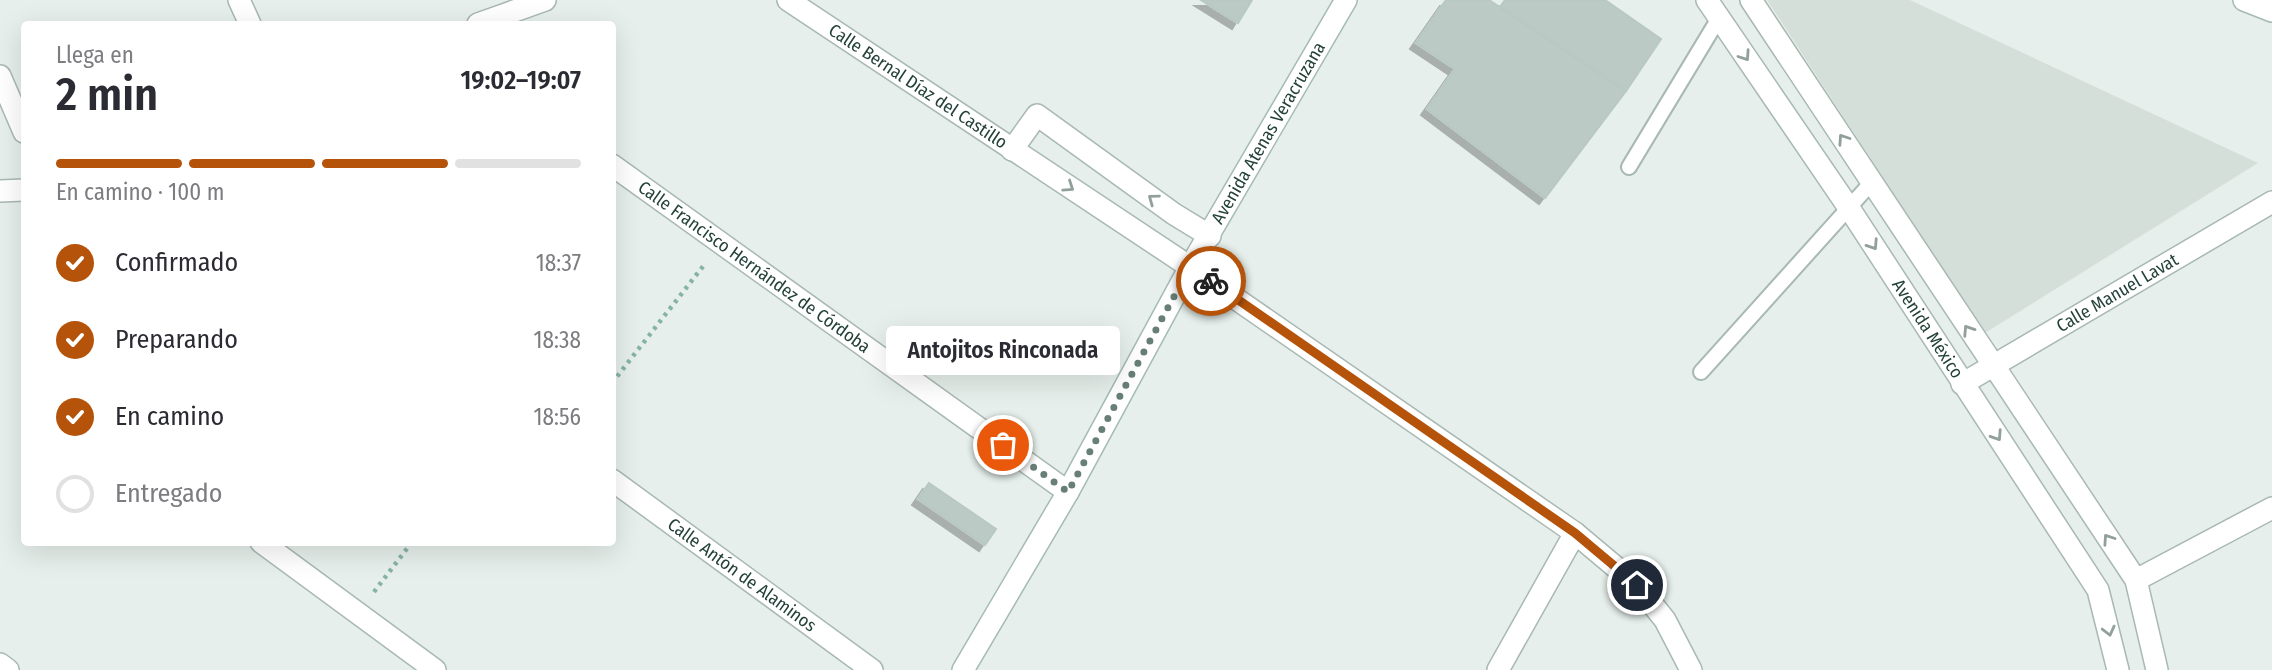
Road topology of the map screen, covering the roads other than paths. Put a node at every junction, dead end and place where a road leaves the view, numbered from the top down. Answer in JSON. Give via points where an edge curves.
{"nodes":[{"id":1,"x":239,"y":0,"type":"edge"},
{"id":2,"x":545,"y":0,"type":"edge"},
{"id":3,"x":788,"y":0,"type":"edge"},
{"id":4,"x":1346,"y":0,"type":"edge"},
{"id":5,"x":1707,"y":0,"type":"edge"},
{"id":6,"x":1751,"y":0,"type":"edge"},
{"id":7,"x":2244,"y":0,"type":"edge"},
{"id":8,"x":523,"y":11,"type":"edge"},
{"id":9,"x":2272,"y":11,"type":"edge"},
{"id":10,"x":1719,"y":18,"type":"junction"},
{"id":11,"x":249,"y":21,"type":"edge"},
{"id":12,"x":488,"y":21,"type":"edge"},
{"id":13,"x":0,"y":76,"type":"edge"},
{"id":14,"x":21,"y":125,"type":"edge"},
{"id":15,"x":1013,"y":150,"type":"junction"},
{"id":16,"x":1629,"y":167,"type":"dead end"},
{"id":17,"x":616,"y":168,"type":"edge"},
{"id":18,"x":1872,"y":182,"type":"junction"},
{"id":19,"x":21,"y":190,"type":"edge"},
{"id":20,"x":0,"y":191,"type":"edge"},
{"id":21,"x":2272,"y":202,"type":"edge"},
{"id":22,"x":1849,"y":208,"type":"junction"},
{"id":23,"x":1210,"y":236,"type":"junction"},
{"id":24,"x":1190,"y":267,"type":"junction"},
{"id":25,"x":1992,"y":365,"type":"junction"},
{"id":26,"x":1700,"y":372,"type":"dead end"},
{"id":27,"x":1962,"y":384,"type":"junction"},
{"id":28,"x":616,"y":483,"type":"edge"},
{"id":29,"x":1068,"y":492,"type":"junction"},
{"id":30,"x":2272,"y":508,"type":"edge"},
{"id":31,"x":1575,"y":533,"type":"junction"},
{"id":32,"x":266,"y":546,"type":"edge"},
{"id":33,"x":2136,"y":580,"type":"junction"},
{"id":34,"x":0,"y":664,"type":"edge"},
{"id":35,"x":8,"y":670,"type":"edge"},
{"id":36,"x":435,"y":670,"type":"edge"},
{"id":37,"x":872,"y":670,"type":"edge"},
{"id":38,"x":963,"y":670,"type":"edge"},
{"id":39,"x":1498,"y":670,"type":"edge"},
{"id":40,"x":1691,"y":670,"type":"edge"},
{"id":41,"x":2118,"y":670,"type":"edge"},
{"id":42,"x":2157,"y":670,"type":"edge"}],
"edges":[{"from":1,"to":11,"type":"street"},
{"from":2,"to":8,"type":"street"},
{"from":3,"to":15,"type":"street","name":"Calle Bernal Díaz del Castillo"},
{"from":4,"to":23,"type":"street","name":"Avenida Atenas Veracruzana"},
{"from":5,"to":10,"type":"street","name":"Avenida México"},
{"from":18,"to":6,"type":"street","name":"Avenida México","one_way":true},
{"from":7,"to":9,"type":"street"},
{"from":8,"to":12,"type":"street"},
{"from":10,"to":16,"type":"lane"},
{"from":10,"to":22,"type":"street","name":"Avenida México","one_way":true},
{"from":13,"to":14,"type":"street"},
{"from":23,"to":15,"type":"street","name":"Calle Bernal Díaz del Castillo","one_way":true,"via":[[1037,115]]},
{"from":15,"to":24,"type":"street","name":"Calle Bernal Díaz del Castillo","one_way":true},
{"from":17,"to":29,"type":"street","name":"Calle Francisco Hernández de Córdoba"},
{"from":18,"to":22,"type":"lane"},
{"from":25,"to":18,"type":"street","name":"Avenida México","one_way":true},
{"from":19,"to":20,"type":"street"},
{"from":21,"to":25,"type":"street","name":"Calle Manuel Lavat"},
{"from":22,"to":26,"type":"lane"},
{"from":22,"to":27,"type":"street","name":"Avenida México","one_way":true},
{"from":23,"to":24,"type":"street","name":"Avenida Atenas Veracruzana"},
{"from":24,"to":29,"type":"street","name":"Avenida Atenas Veracruzana"},
{"from":24,"to":31,"type":"street","name":"Calle Bernal Díaz del Castillo"},
{"from":25,"to":27,"type":"street","name":"Calle Manuel Lavat"},
{"from":33,"to":25,"type":"street","name":"Avenida México","one_way":true},
{"from":27,"to":41,"type":"street","name":"Avenida México","one_way":true,"via":[[2098,590]]},
{"from":28,"to":37,"type":"street","name":"Calle Antón de Alaminos"},
{"from":29,"to":38,"type":"street","name":"Avenida Atenas Veracruzana"},
{"from":30,"to":33,"type":"street"},
{"from":31,"to":39,"type":"street"},
{"from":31,"to":40,"type":"street","name":"Calle Bernal Díaz del Castillo","via":[[1637,585],[1665,620]]},
{"from":32,"to":36,"type":"street"},
{"from":33,"to":42,"type":"street","name":"Avenida México"},
{"from":34,"to":35,"type":"street"}]}
